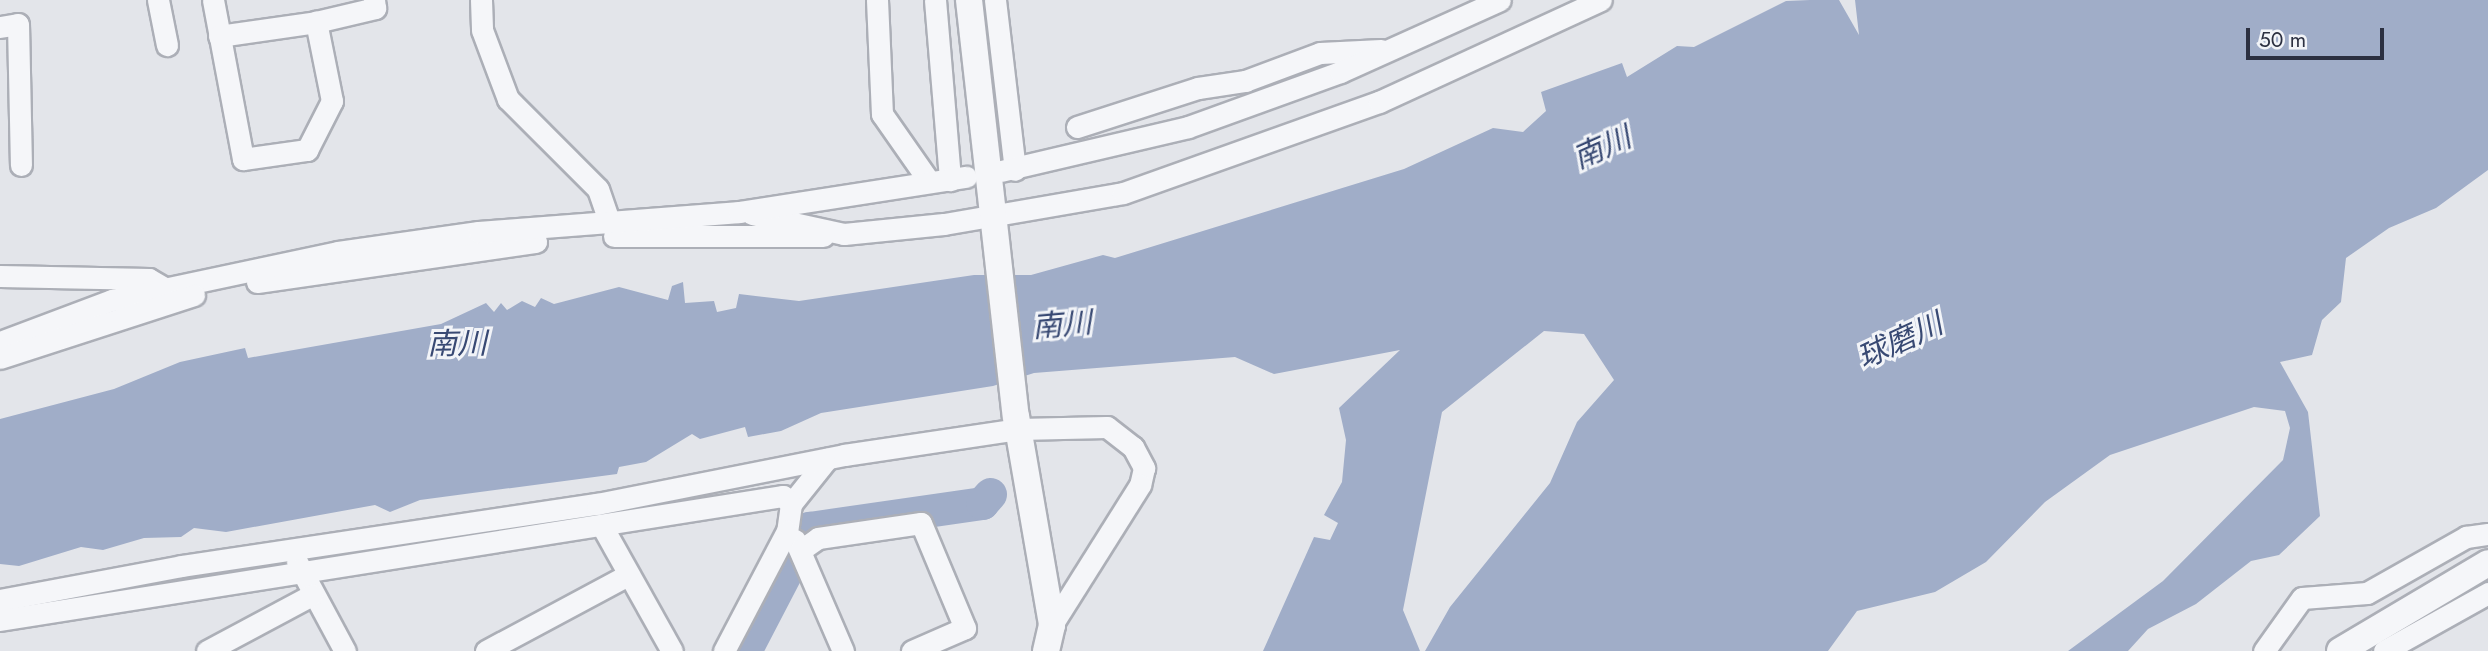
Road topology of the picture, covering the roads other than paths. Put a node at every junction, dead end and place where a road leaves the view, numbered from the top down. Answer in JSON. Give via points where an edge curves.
{"nodes":[{"id":1,"x":158,"y":0,"type":"edge"},
{"id":2,"x":213,"y":0,"type":"edge"},
{"id":3,"x":374,"y":0,"type":"edge"},
{"id":4,"x":481,"y":0,"type":"edge"},
{"id":5,"x":877,"y":0,"type":"edge"},
{"id":6,"x":935,"y":0,"type":"edge"},
{"id":7,"x":969,"y":0,"type":"edge"},
{"id":8,"x":995,"y":0,"type":"edge"},
{"id":9,"x":1465,"y":0,"type":"edge"},
{"id":10,"x":1500,"y":0,"type":"edge"},
{"id":11,"x":1601,"y":0,"type":"edge"},
{"id":12,"x":1459,"y":21,"type":"junction"},
{"id":13,"x":316,"y":22,"type":"junction"},
{"id":14,"x":0,"y":27,"type":"edge"},
{"id":15,"x":219,"y":36,"type":"junction"},
{"id":16,"x":167,"y":45,"type":"dead end"},
{"id":17,"x":1393,"y":49,"type":"junction"},
{"id":18,"x":1077,"y":127,"type":"dead end"},
{"id":19,"x":21,"y":165,"type":"dead end"},
{"id":20,"x":928,"y":180,"type":"junction"},
{"id":21,"x":739,"y":212,"type":"junction"},
{"id":22,"x":992,"y":221,"type":"junction"},
{"id":23,"x":610,"y":224,"type":"junction"},
{"id":24,"x":844,"y":233,"type":"junction"},
{"id":25,"x":0,"y":276,"type":"edge"},
{"id":26,"x":163,"y":287,"type":"junction"},
{"id":27,"x":0,"y":342,"type":"edge"},
{"id":28,"x":0,"y":358,"type":"edge"},
{"id":29,"x":1018,"y":422,"type":"junction"},
{"id":30,"x":827,"y":459,"type":"junction"},
{"id":31,"x":792,"y":504,"type":"junction"},
{"id":32,"x":602,"y":526,"type":"junction"},
{"id":33,"x":2488,"y":534,"type":"edge"},
{"id":34,"x":339,"y":542,"type":"junction"},
{"id":35,"x":796,"y":544,"type":"junction"},
{"id":36,"x":2488,"y":563,"type":"edge"},
{"id":37,"x":298,"y":571,"type":"junction"},
{"id":38,"x":628,"y":575,"type":"junction"},
{"id":39,"x":2488,"y":593,"type":"edge"},
{"id":40,"x":312,"y":595,"type":"junction"},
{"id":41,"x":0,"y":600,"type":"edge"},
{"id":42,"x":0,"y":620,"type":"edge"},
{"id":43,"x":1052,"y":625,"type":"junction"},
{"id":44,"x":207,"y":651,"type":"edge"},
{"id":45,"x":345,"y":651,"type":"edge"},
{"id":46,"x":486,"y":651,"type":"edge"},
{"id":47,"x":672,"y":651,"type":"edge"},
{"id":48,"x":724,"y":651,"type":"edge"},
{"id":49,"x":843,"y":651,"type":"edge"},
{"id":50,"x":912,"y":651,"type":"edge"},
{"id":51,"x":1046,"y":651,"type":"edge"},
{"id":52,"x":2264,"y":651,"type":"edge"},
{"id":53,"x":2340,"y":651,"type":"edge"},
{"id":54,"x":2384,"y":651,"type":"edge"}],
"edges":[{"from":1,"to":16,"type":"street"},
{"from":2,"to":15,"type":"street"},
{"from":3,"to":13,"type":"street","via":[[375,8]]},
{"from":4,"to":23,"type":"street","via":[[482,30],[508,99],[598,189]]},
{"from":5,"to":20,"type":"street","via":[[882,114]]},
{"from":6,"to":20,"type":"street","via":[[958,178]]},
{"from":7,"to":22,"type":"street"},
{"from":8,"to":17,"type":"street","via":[[1008,171],[1188,127]]},
{"from":9,"to":12,"type":"street"},
{"from":10,"to":12,"type":"street"},
{"from":11,"to":22,"type":"street","via":[[1379,102],[1283,137],[1123,193]]},
{"from":12,"to":17,"type":"street"},
{"from":13,"to":15,"type":"street"},
{"from":13,"to":15,"type":"street","via":[[332,101],[307,150],[243,159]]},
{"from":14,"to":19,"type":"street","via":[[18,24]]},
{"from":17,"to":18,"type":"street","via":[[1320,53],[1245,81],[1198,88]]},
{"from":20,"to":21,"type":"street"},
{"from":21,"to":23,"type":"street"},
{"from":21,"to":24,"type":"street"},
{"from":22,"to":24,"type":"street"},
{"from":22,"to":29,"type":"street"},
{"from":23,"to":26,"type":"street","via":[[351,250]]},
{"from":24,"to":28,"type":"street","via":[[790,239],[623,236],[423,254],[172,300]]},
{"from":25,"to":26,"type":"street","via":[[149,279]]},
{"from":26,"to":27,"type":"street"},
{"from":29,"to":30,"type":"street"},
{"from":29,"to":43,"type":"street"},
{"from":29,"to":43,"type":"street","via":[[1107,427],[1133,447],[1144,468],[1140,485]]},
{"from":30,"to":31,"type":"street"},
{"from":30,"to":34,"type":"street","via":[[597,504]]},
{"from":31,"to":32,"type":"street","via":[[783,496]]},
{"from":31,"to":35,"type":"street"},
{"from":32,"to":37,"type":"street"},
{"from":32,"to":38,"type":"street"},
{"from":33,"to":52,"type":"street","via":[[2466,537],[2367,593],[2302,598]]},
{"from":34,"to":37,"type":"street","via":[[335,554],[293,562]]},
{"from":34,"to":41,"type":"street"},
{"from":35,"to":48,"type":"street"},
{"from":35,"to":49,"type":"street"},
{"from":35,"to":50,"type":"street","via":[[921,523],[965,628]]},
{"from":36,"to":53,"type":"street"},
{"from":37,"to":40,"type":"street"},
{"from":37,"to":42,"type":"street"},
{"from":38,"to":46,"type":"street"},
{"from":38,"to":47,"type":"street"},
{"from":39,"to":54,"type":"street"},
{"from":40,"to":44,"type":"street"},
{"from":40,"to":45,"type":"street"},
{"from":43,"to":51,"type":"street"}]}
